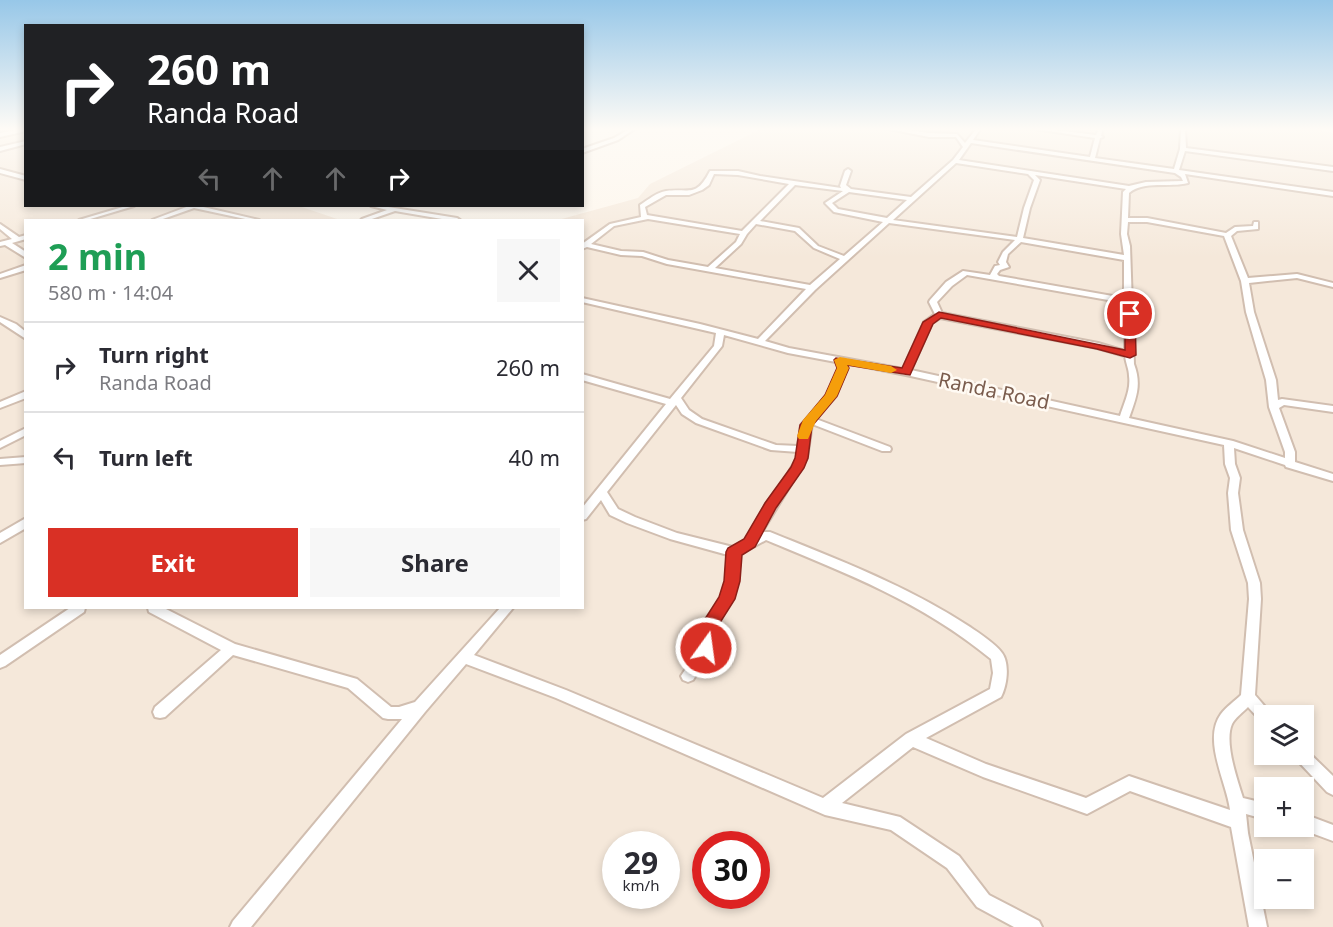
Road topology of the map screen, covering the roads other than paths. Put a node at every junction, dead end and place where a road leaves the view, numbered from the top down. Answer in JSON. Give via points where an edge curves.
{"nodes":[{"id":1,"x":2,"y":171,"type":"edge"},
{"id":2,"x":848,"y":171,"type":"dead end"},
{"id":3,"x":943,"y":171,"type":"edge"},
{"id":4,"x":1015,"y":171,"type":"edge"},
{"id":5,"x":1176,"y":171,"type":"edge"},
{"id":6,"x":1178,"y":171,"type":"edge"},
{"id":7,"x":9,"y":172,"type":"joint"},
{"id":8,"x":1031,"y":174,"type":"junction"},
{"id":9,"x":16,"y":175,"type":"junction"},
{"id":10,"x":24,"y":177,"type":"edge"},
{"id":11,"x":0,"y":180,"type":"edge"},
{"id":12,"x":794,"y":183,"type":"junction"},
{"id":13,"x":1129,"y":188,"type":"junction"},
{"id":14,"x":849,"y":190,"type":"junction"},
{"id":15,"x":1333,"y":194,"type":"edge"},
{"id":16,"x":910,"y":199,"type":"junction"},
{"id":17,"x":128,"y":207,"type":"edge"},
{"id":18,"x":191,"y":207,"type":"edge"},
{"id":19,"x":198,"y":207,"type":"edge"},
{"id":20,"x":379,"y":207,"type":"edge"},
{"id":21,"x":404,"y":207,"type":"edge"},
{"id":22,"x":394,"y":210,"type":"junction"},
{"id":23,"x":646,"y":217,"type":"junction"},
{"id":24,"x":86,"y":219,"type":"edge"},
{"id":25,"x":158,"y":219,"type":"edge"},
{"id":26,"x":252,"y":219,"type":"edge"},
{"id":27,"x":367,"y":219,"type":"edge"},
{"id":28,"x":451,"y":219,"type":"edge"},
{"id":29,"x":886,"y":220,"type":"junction"},
{"id":30,"x":1125,"y":220,"type":"junction"},
{"id":31,"x":755,"y":222,"type":"junction"},
{"id":32,"x":1256,"y":224,"type":"dead end"},
{"id":33,"x":0,"y":226,"type":"edge"},
{"id":34,"x":744,"y":233,"type":"junction"},
{"id":35,"x":1227,"y":235,"type":"junction"},
{"id":36,"x":24,"y":237,"type":"edge"},
{"id":37,"x":17,"y":239,"type":"junction"},
{"id":38,"x":1017,"y":240,"type":"junction"},
{"id":39,"x":3,"y":243,"type":"edge"},
{"id":40,"x":585,"y":246,"type":"edge"},
{"id":41,"x":24,"y":255,"type":"edge"},
{"id":42,"x":844,"y":258,"type":"junction"},
{"id":43,"x":1127,"y":258,"type":"junction"},
{"id":44,"x":24,"y":268,"type":"edge"},
{"id":45,"x":709,"y":270,"type":"junction"},
{"id":46,"x":0,"y":276,"type":"edge"},
{"id":47,"x":997,"y":278,"type":"junction"},
{"id":48,"x":1245,"y":281,"type":"junction"},
{"id":49,"x":1333,"y":285,"type":"edge"},
{"id":50,"x":812,"y":288,"type":"junction"},
{"id":51,"x":584,"y":300,"type":"edge"},
{"id":52,"x":1129,"y":301,"type":"junction"},
{"id":53,"x":939,"y":315,"type":"junction"},
{"id":54,"x":0,"y":319,"type":"edge"},
{"id":55,"x":720,"y":331,"type":"junction"},
{"id":56,"x":24,"y":335,"type":"edge"},
{"id":57,"x":760,"y":342,"type":"junction"},
{"id":58,"x":1130,"y":355,"type":"junction"},
{"id":59,"x":840,"y":360,"type":"junction"},
{"id":60,"x":906,"y":372,"type":"junction"},
{"id":61,"x":584,"y":378,"type":"edge"},
{"id":62,"x":24,"y":395,"type":"edge"},
{"id":63,"x":674,"y":400,"type":"junction"},
{"id":64,"x":0,"y":405,"type":"edge"},
{"id":65,"x":1274,"y":406,"type":"junction"},
{"id":66,"x":1333,"y":409,"type":"edge"},
{"id":67,"x":1124,"y":419,"type":"junction"},
{"id":68,"x":810,"y":420,"type":"junction"},
{"id":69,"x":24,"y":432,"type":"edge"},
{"id":70,"x":1229,"y":443,"type":"junction"},
{"id":71,"x":0,"y":445,"type":"edge"},
{"id":72,"x":802,"y":449,"type":"junction"},
{"id":73,"x":885,"y":449,"type":"dead end"},
{"id":74,"x":24,"y":460,"type":"edge"},
{"id":75,"x":0,"y":462,"type":"edge"},
{"id":76,"x":1290,"y":465,"type":"junction"},
{"id":77,"x":1333,"y":478,"type":"edge"},
{"id":78,"x":601,"y":492,"type":"junction"},
{"id":79,"x":584,"y":513,"type":"edge"},
{"id":80,"x":24,"y":523,"type":"edge"},
{"id":81,"x":0,"y":539,"type":"edge"},
{"id":82,"x":750,"y":543,"type":"junction"},
{"id":83,"x":734,"y":552,"type":"junction"},
{"id":84,"x":77,"y":609,"type":"edge"},
{"id":85,"x":156,"y":609,"type":"edge"},
{"id":86,"x":506,"y":609,"type":"edge"},
{"id":87,"x":18,"y":648,"type":"junction"},
{"id":88,"x":231,"y":649,"type":"junction"},
{"id":89,"x":0,"y":651,"type":"edge"},
{"id":90,"x":463,"y":657,"type":"junction"},
{"id":91,"x":0,"y":662,"type":"edge"},
{"id":92,"x":688,"y":676,"type":"dead end"},
{"id":93,"x":1248,"y":697,"type":"junction"},
{"id":94,"x":1256,"y":705,"type":"edge"},
{"id":95,"x":421,"y":706,"type":"junction"},
{"id":96,"x":160,"y":712,"type":"dead end"},
{"id":97,"x":911,"y":739,"type":"junction"},
{"id":98,"x":1312,"y":765,"type":"edge"},
{"id":99,"x":1333,"y":787,"type":"edge"},
{"id":100,"x":1237,"y":804,"type":"junction"},
{"id":101,"x":825,"y":807,"type":"junction"},
{"id":102,"x":1254,"y":808,"type":"edge"},
{"id":103,"x":1240,"y":822,"type":"junction"},
{"id":104,"x":1314,"y":825,"type":"edge"},
{"id":105,"x":1333,"y":832,"type":"edge"},
{"id":106,"x":239,"y":927,"type":"edge"},
{"id":107,"x":1033,"y":927,"type":"edge"},
{"id":108,"x":1258,"y":927,"type":"edge"}],
"edges":[{"from":1,"to":7,"type":"street"},
{"from":2,"to":14,"type":"street","via":[[843,186]]},
{"from":3,"to":16,"type":"street"},
{"from":4,"to":8,"type":"street"},
{"from":5,"to":13,"type":"street","via":[[1186,182]]},
{"from":6,"to":15,"type":"street"},
{"from":7,"to":9,"type":"street"},
{"from":8,"to":13,"type":"street"},
{"from":8,"to":38,"type":"street","via":[[1037,180]]},
{"from":9,"to":10,"type":"street"},
{"from":9,"to":11,"type":"street"},
{"from":12,"to":14,"type":"street"},
{"from":12,"to":23,"type":"street","via":[[712,172],[700,189],[665,193],[644,204]]},
{"from":12,"to":31,"type":"street"},
{"from":13,"to":30,"type":"street"},
{"from":14,"to":16,"type":"street"},
{"from":14,"to":29,"type":"street","via":[[828,202],[836,211]]},
{"from":16,"to":29,"type":"street"},
{"from":17,"to":24,"type":"street"},
{"from":18,"to":25,"type":"street"},
{"from":19,"to":26,"type":"street"},
{"from":20,"to":22,"type":"street"},
{"from":21,"to":22,"type":"street"},
{"from":22,"to":27,"type":"street"},
{"from":22,"to":28,"type":"street"},
{"from":23,"to":34,"type":"street"},
{"from":23,"to":40,"type":"street","via":[[622,219]]},
{"from":29,"to":38,"type":"street"},
{"from":29,"to":42,"type":"street"},
{"from":30,"to":35,"type":"street","via":[[1147,220]]},
{"from":30,"to":43,"type":"street"},
{"from":31,"to":34,"type":"street"},
{"from":31,"to":42,"type":"street","via":[[796,229],[816,248]]},
{"from":32,"to":35,"type":"street","via":[[1257,228],[1235,229]]},
{"from":33,"to":37,"type":"street"},
{"from":34,"to":45,"type":"street","via":[[739,243]]},
{"from":35,"to":48,"type":"street"},
{"from":36,"to":37,"type":"street"},
{"from":37,"to":39,"type":"street"},
{"from":38,"to":43,"type":"street"},
{"from":38,"to":47,"type":"street","via":[[1005,253],[1005,267],[993,273]]},
{"from":39,"to":41,"type":"street"},
{"from":40,"to":45,"type":"street"},
{"from":42,"to":50,"type":"street"},
{"from":43,"to":52,"type":"street"},
{"from":44,"to":46,"type":"street"},
{"from":45,"to":50,"type":"street"},
{"from":47,"to":52,"type":"street"},
{"from":47,"to":53,"type":"street","via":[[966,273],[933,302]]},
{"from":48,"to":49,"type":"street","via":[[1297,276]]},
{"from":48,"to":65,"type":"street","via":[[1250,312],[1270,374]]},
{"from":50,"to":57,"type":"street"},
{"from":51,"to":55,"type":"street","name":"Randa Road"},
{"from":52,"to":58,"type":"street"},
{"from":53,"to":58,"type":"street"},
{"from":53,"to":60,"type":"street","via":[[928,322]]},
{"from":54,"to":56,"type":"street"},
{"from":55,"to":57,"type":"street","name":"Randa Road"},
{"from":55,"to":63,"type":"street","via":[[718,346]]},
{"from":57,"to":59,"type":"street","name":"Randa Road"},
{"from":58,"to":67,"type":"street","via":[[1134,389]]},
{"from":59,"to":60,"type":"street","name":"Randa Road"},
{"from":59,"to":68,"type":"street","via":[[843,368],[831,396]]},
{"from":60,"to":67,"type":"street","name":"Randa Road"},
{"from":61,"to":63,"type":"street"},
{"from":62,"to":64,"type":"street"},
{"from":63,"to":72,"type":"street","via":[[699,421],[775,448]]},
{"from":63,"to":78,"type":"street"},
{"from":65,"to":66,"type":"street","via":[[1282,402]]},
{"from":65,"to":76,"type":"street","via":[[1290,452]]},
{"from":67,"to":70,"type":"street","name":"Randa Road"},
{"from":68,"to":72,"type":"street"},
{"from":68,"to":73,"type":"street"},
{"from":69,"to":71,"type":"street"},
{"from":70,"to":76,"type":"street","name":"Randa Road"},
{"from":70,"to":93,"type":"street","via":[[1237,530],[1254,583]]},
{"from":72,"to":82,"type":"street","via":[[797,468]]},
{"from":74,"to":75,"type":"street"},
{"from":76,"to":77,"type":"street","name":"Randa Road"},
{"from":78,"to":79,"type":"street"},
{"from":78,"to":83,"type":"street","via":[[614,512],[631,520]]},
{"from":80,"to":81,"type":"street"},
{"from":82,"to":83,"type":"street"},
{"from":82,"to":97,"type":"street","via":[[766,535],[909,595],[973,634],[997,656],[996,693]]},
{"from":83,"to":92,"type":"street","via":[[727,599],[713,619],[706,648]]},
{"from":84,"to":87,"type":"street"},
{"from":85,"to":88,"type":"street"},
{"from":86,"to":90,"type":"street"},
{"from":87,"to":89,"type":"street"},
{"from":87,"to":91,"type":"street"},
{"from":88,"to":95,"type":"street","via":[[352,683],[388,713]]},
{"from":88,"to":96,"type":"street"},
{"from":90,"to":95,"type":"street"},
{"from":90,"to":101,"type":"street"},
{"from":93,"to":94,"type":"street"},
{"from":93,"to":100,"type":"street","via":[[1226,718],[1221,736]]},
{"from":95,"to":106,"type":"street"},
{"from":97,"to":101,"type":"street"},
{"from":97,"to":103,"type":"street","via":[[983,770],[1088,806],[1129,783]]},
{"from":98,"to":99,"type":"street"},
{"from":100,"to":102,"type":"street"},
{"from":100,"to":103,"type":"street"},
{"from":101,"to":107,"type":"street","via":[[894,823],[953,862],[983,901]]},
{"from":103,"to":108,"type":"street"},
{"from":104,"to":105,"type":"street"}]}
